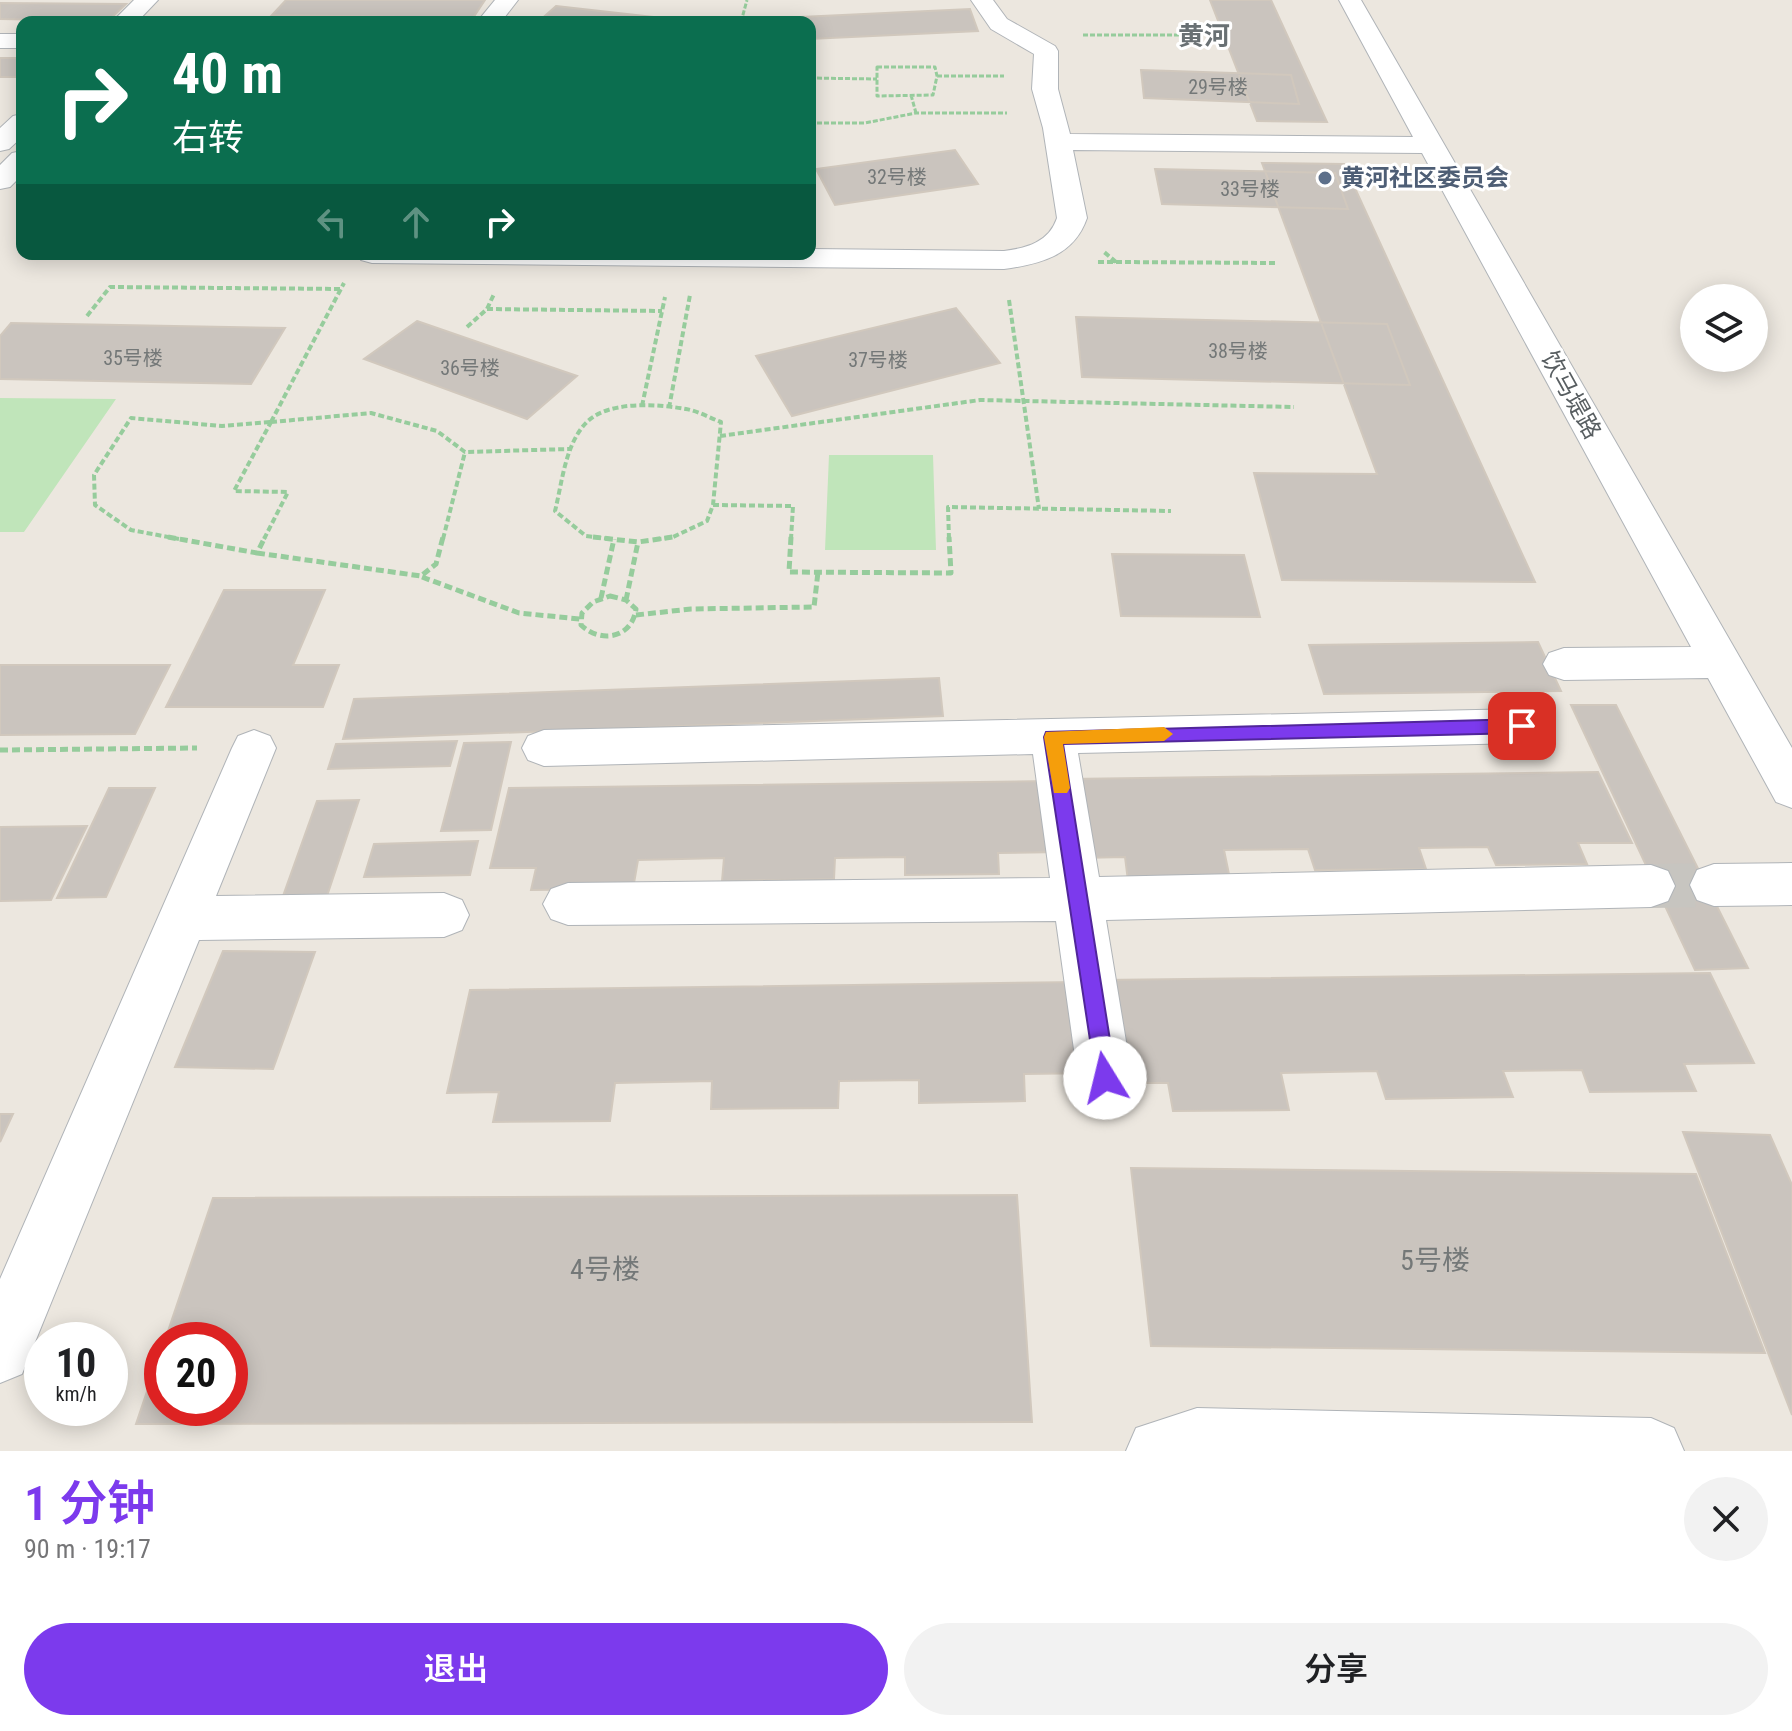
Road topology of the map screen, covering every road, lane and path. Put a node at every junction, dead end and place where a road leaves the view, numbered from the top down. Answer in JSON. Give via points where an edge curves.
{"nodes":[{"id":1,"x":507,"y":0,"type":"edge"},
{"id":2,"x":982,"y":0,"type":"edge"},
{"id":3,"x":1350,"y":0,"type":"edge"},
{"id":4,"x":494,"y":16,"type":"edge"},
{"id":5,"x":1189,"y":35,"type":"dead end"},
{"id":6,"x":1046,"y":51,"type":"junction"},
{"id":7,"x":937,"y":76,"type":"junction"},
{"id":8,"x":1005,"y":76,"type":"dead end"},
{"id":9,"x":816,"y":78,"type":"edge"},
{"id":10,"x":877,"y":79,"type":"junction"},
{"id":11,"x":911,"y":95,"type":"junction"},
{"id":12,"x":916,"y":113,"type":"junction"},
{"id":13,"x":816,"y":123,"type":"edge"},
{"id":14,"x":16,"y":128,"type":"edge"},
{"id":15,"x":1055,"y":128,"type":"junction"},
{"id":16,"x":0,"y":143,"type":"edge"},
{"id":17,"x":1431,"y":145,"type":"junction"},
{"id":18,"x":16,"y":165,"type":"edge"},
{"id":19,"x":0,"y":181,"type":"edge"},
{"id":20,"x":816,"y":259,"type":"edge"},
{"id":21,"x":684,"y":260,"type":"edge"},
{"id":22,"x":685,"y":260,"type":"edge"},
{"id":23,"x":1004,"y":260,"type":"junction"},
{"id":24,"x":1116,"y":262,"type":"dead end"},
{"id":25,"x":1277,"y":263,"type":"dead end"},
{"id":26,"x":347,"y":277,"type":"dead end"},
{"id":27,"x":341,"y":289,"type":"junction"},
{"id":28,"x":356,"y":289,"type":"dead end"},
{"id":29,"x":481,"y":289,"type":"dead end"},
{"id":30,"x":487,"y":309,"type":"junction"},
{"id":31,"x":662,"y":311,"type":"junction"},
{"id":32,"x":87,"y":316,"type":"dead end"},
{"id":33,"x":467,"y":327,"type":"dead end"},
{"id":34,"x":1022,"y":400,"type":"junction"},
{"id":35,"x":642,"y":406,"type":"junction"},
{"id":36,"x":1294,"y":407,"type":"dead end"},
{"id":37,"x":669,"y":408,"type":"junction"},
{"id":38,"x":272,"y":420,"type":"junction"},
{"id":39,"x":720,"y":436,"type":"junction"},
{"id":40,"x":570,"y":449,"type":"junction"},
{"id":41,"x":465,"y":452,"type":"junction"},
{"id":42,"x":713,"y":505,"type":"junction"},
{"id":43,"x":1039,"y":509,"type":"junction"},
{"id":44,"x":1171,"y":511,"type":"dead end"},
{"id":45,"x":614,"y":539,"type":"junction"},
{"id":46,"x":638,"y":542,"type":"junction"},
{"id":47,"x":257,"y":553,"type":"junction"},
{"id":48,"x":818,"y":572,"type":"junction"},
{"id":49,"x":421,"y":576,"type":"junction"},
{"id":50,"x":601,"y":598,"type":"junction"},
{"id":51,"x":626,"y":600,"type":"junction"},
{"id":52,"x":636,"y":615,"type":"junction"},
{"id":53,"x":580,"y":619,"type":"junction"},
{"id":54,"x":1721,"y":662,"type":"junction"},
{"id":55,"x":1564,"y":664,"type":"dead end"},
{"id":56,"x":1522,"y":726,"type":"dead end"},
{"id":57,"x":1053,"y":737,"type":"junction"},
{"id":58,"x":254,"y":748,"type":"joint"},
{"id":59,"x":544,"y":748,"type":"dead end"},
{"id":60,"x":0,"y":750,"type":"edge"},
{"id":61,"x":1792,"y":789,"type":"edge"},
{"id":62,"x":1792,"y":884,"type":"edge"},
{"id":63,"x":1714,"y":885,"type":"tunnel mouth"},
{"id":64,"x":1651,"y":886,"type":"tunnel mouth"},
{"id":65,"x":1078,"y":899,"type":"junction"},
{"id":66,"x":568,"y":904,"type":"dead end"},
{"id":67,"x":444,"y":915,"type":"dead end"},
{"id":68,"x":183,"y":918,"type":"junction"},
{"id":69,"x":1105,"y":1078,"type":"dead end"},
{"id":70,"x":12,"y":1298,"type":"edge"},
{"id":71,"x":0,"y":1352,"type":"edge"},
{"id":72,"x":1166,"y":1450,"type":"edge"},
{"id":73,"x":1651,"y":1451,"type":"edge"}],
"edges":[{"from":1,"to":4,"type":"street"},
{"from":2,"to":6,"type":"street","via":[[1003,26]]},
{"from":3,"to":17,"type":"street","name":"饮马堤路"},
{"from":5,"to":6,"type":"path","via":[[1065,35],[1054,38]]},
{"from":6,"to":15,"type":"street","via":[[1045,89]]},
{"from":7,"to":8,"type":"path"},
{"from":7,"to":10,"type":"path","via":[[935,67],[877,67]]},
{"from":7,"to":11,"type":"path","via":[[933,95]]},
{"from":9,"to":10,"type":"path"},
{"from":10,"to":11,"type":"path","via":[[877,96]]},
{"from":11,"to":12,"type":"path"},
{"from":12,"to":13,"type":"path","via":[[865,123]]},
{"from":12,"to":15,"type":"path"},
{"from":14,"to":16,"type":"street"},
{"from":15,"to":17,"type":"street"},
{"from":15,"to":23,"type":"street","via":[[1072,218],[1069,230],[1060,241],[1027,258]]},
{"from":17,"to":54,"type":"street","name":"饮马堤路"},
{"from":18,"to":19,"type":"street"},
{"from":20,"to":23,"type":"street"},
{"from":21,"to":31,"type":"path"},
{"from":22,"to":37,"type":"path"},
{"from":23,"to":34,"type":"path"},
{"from":24,"to":25,"type":"path"},
{"from":26,"to":27,"type":"path"},
{"from":27,"to":28,"type":"path"},
{"from":27,"to":32,"type":"path","via":[[110,287]]},
{"from":27,"to":38,"type":"path"},
{"from":29,"to":30,"type":"path","via":[[497,289]]},
{"from":30,"to":31,"type":"path"},
{"from":30,"to":33,"type":"path"},
{"from":31,"to":35,"type":"path"},
{"from":34,"to":36,"type":"path"},
{"from":34,"to":39,"type":"path","via":[[980,400]]},
{"from":34,"to":43,"type":"path"},
{"from":35,"to":37,"type":"path"},
{"from":35,"to":40,"type":"path","via":[[591,417]]},
{"from":37,"to":39,"type":"path","via":[[721,422]]},
{"from":38,"to":41,"type":"path","via":[[371,413],[437,431]]},
{"from":38,"to":47,"type":"path","via":[[234,491],[288,492]]},
{"from":38,"to":47,"type":"path","via":[[222,426],[131,418],[94,475],[95,505],[131,530]]},
{"from":39,"to":42,"type":"path"},
{"from":40,"to":41,"type":"path"},
{"from":40,"to":45,"type":"path","via":[[555,511],[586,536]]},
{"from":41,"to":49,"type":"path","via":[[440,553]]},
{"from":42,"to":46,"type":"path","via":[[707,521],[673,537]]},
{"from":42,"to":48,"type":"path","via":[[793,506],[789,572]]},
{"from":43,"to":44,"type":"path"},
{"from":43,"to":48,"type":"path","via":[[948,507],[951,573]]},
{"from":45,"to":46,"type":"path"},
{"from":45,"to":50,"type":"path"},
{"from":46,"to":51,"type":"path"},
{"from":47,"to":49,"type":"path"},
{"from":48,"to":52,"type":"path","via":[[814,607]]},
{"from":49,"to":53,"type":"path","via":[[519,613]]},
{"from":50,"to":51,"type":"path"},
{"from":50,"to":53,"type":"path","via":[[586,607]]},
{"from":51,"to":52,"type":"path"},
{"from":52,"to":53,"type":"path","via":[[628,629],[602,637],[585,631]]},
{"from":54,"to":55,"type":"street"},
{"from":54,"to":61,"type":"street","name":"饮马堤路"},
{"from":56,"to":57,"type":"street"},
{"from":57,"to":59,"type":"street"},
{"from":57,"to":65,"type":"street"},
{"from":58,"to":60,"type":"path"},
{"from":58,"to":68,"type":"street"},
{"from":62,"to":63,"type":"street"},
{"from":64,"to":65,"type":"street"},
{"from":65,"to":66,"type":"street"},
{"from":65,"to":69,"type":"street"},
{"from":67,"to":68,"type":"street"},
{"from":68,"to":70,"type":"street","via":[[121,1067]]},
{"from":70,"to":71,"type":"street"},
{"from":72,"to":73,"type":"street","via":[[1197,1441]]}]}
